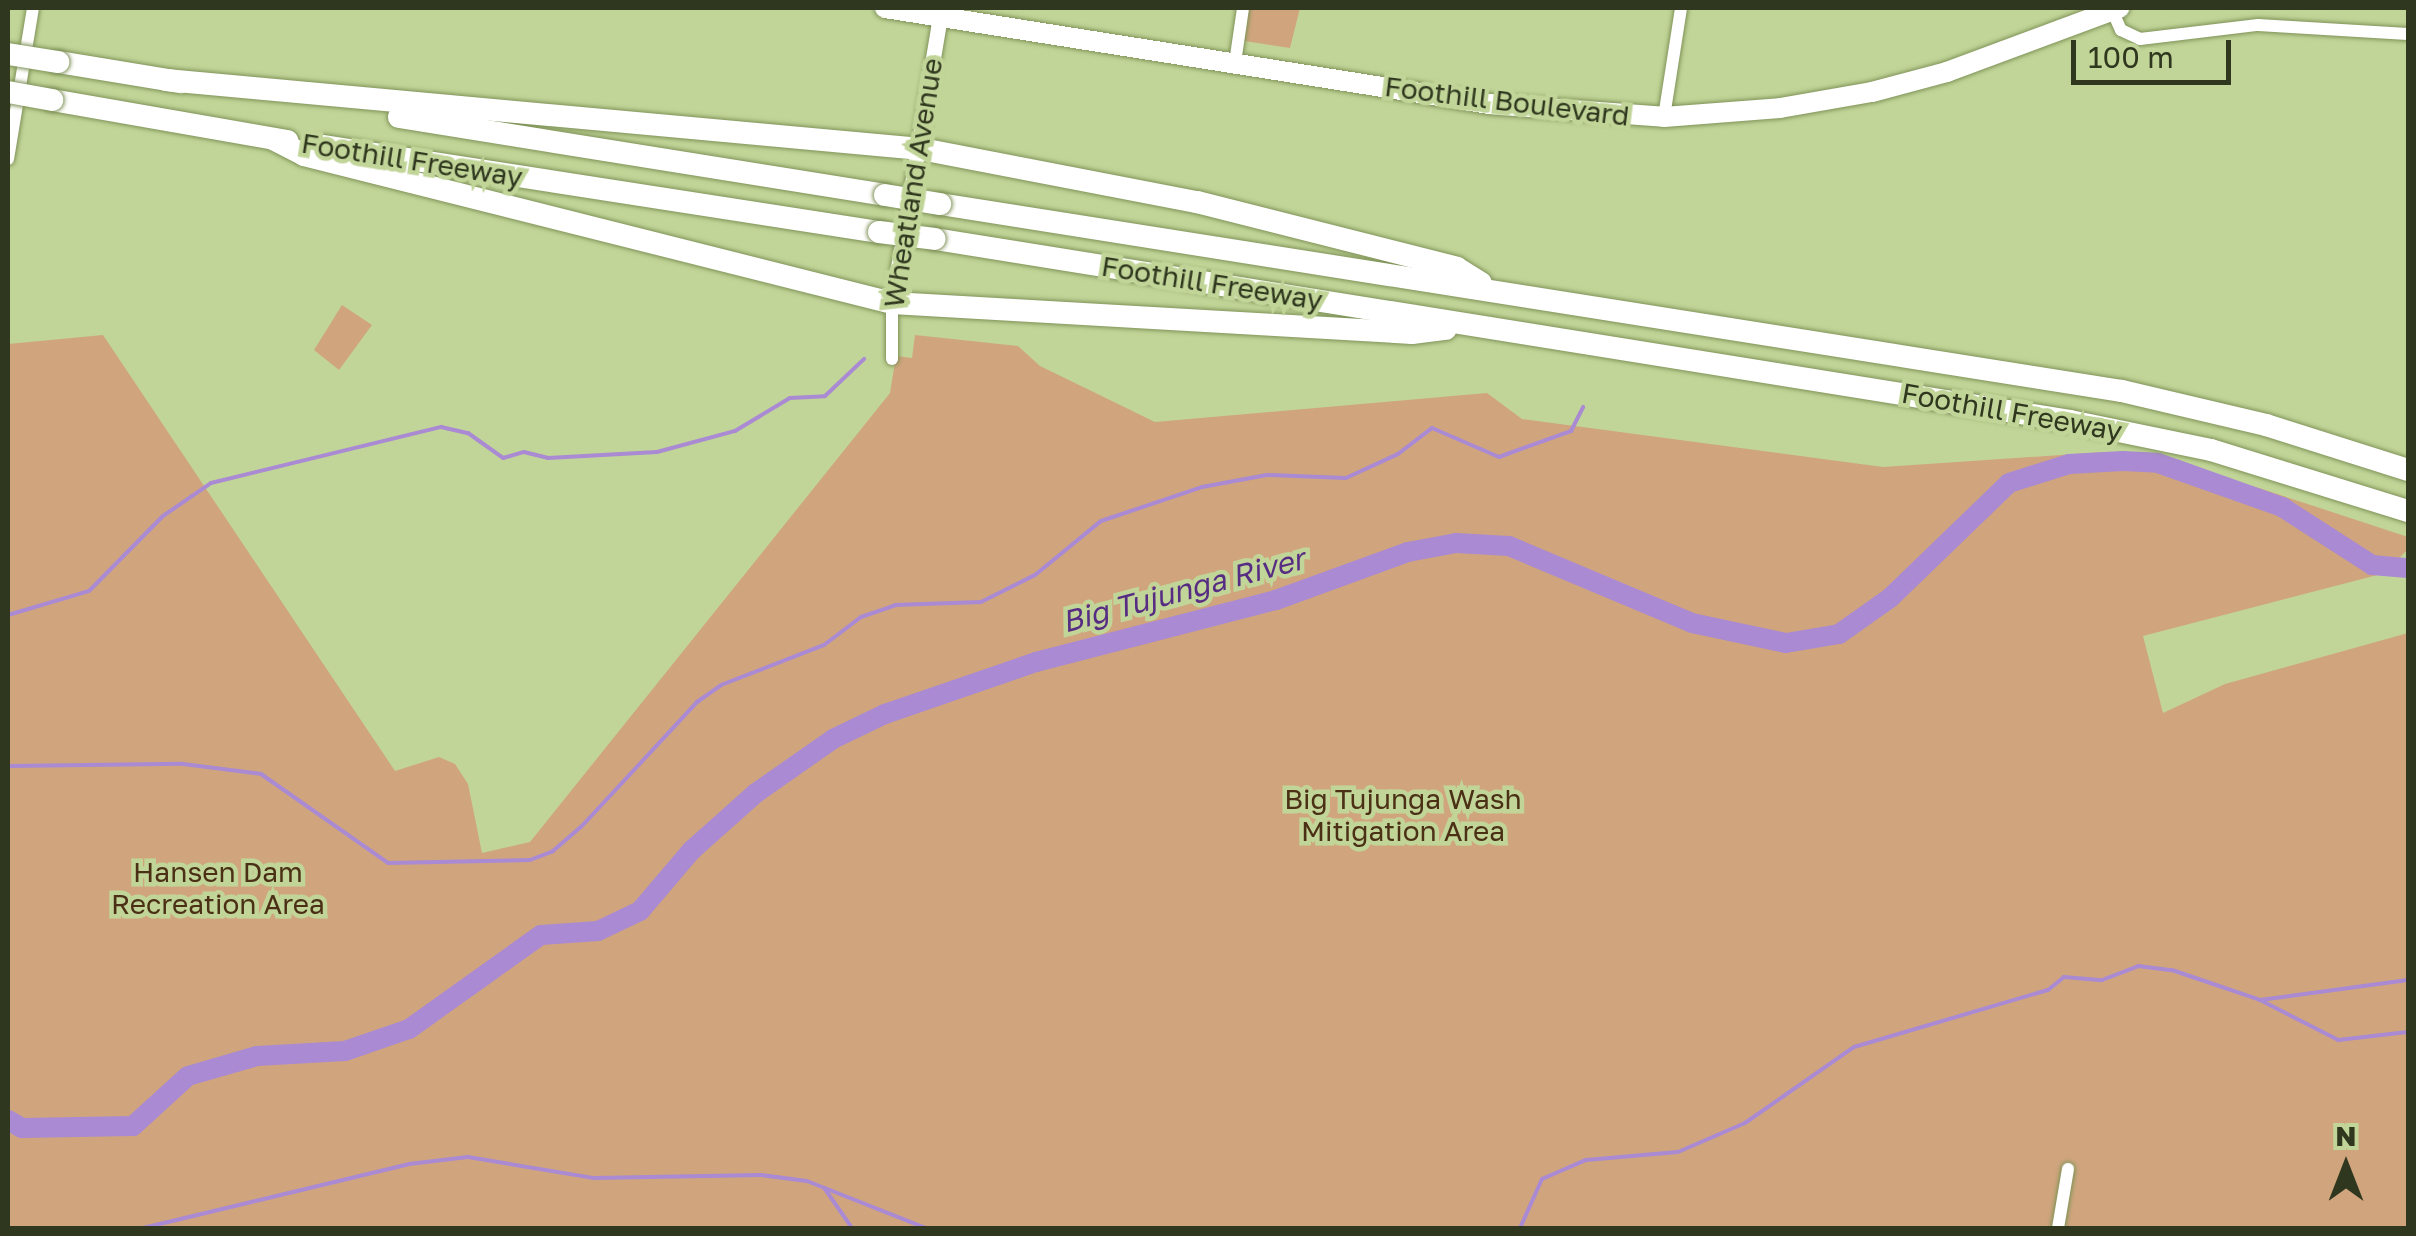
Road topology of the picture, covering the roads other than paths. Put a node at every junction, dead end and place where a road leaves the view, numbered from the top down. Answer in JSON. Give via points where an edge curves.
{"nodes":[{"id":1,"x":32,"y":8,"type":"edge"},
{"id":2,"x":885,"y":8,"type":"edge"},
{"id":3,"x":1242,"y":8,"type":"edge"},
{"id":4,"x":1681,"y":8,"type":"edge"},
{"id":5,"x":2116,"y":9,"type":"edge"},
{"id":6,"x":941,"y":12,"type":"edge"},
{"id":7,"x":2408,"y":34,"type":"edge"},
{"id":8,"x":8,"y":54,"type":"edge"},
{"id":9,"x":1235,"y":63,"type":"junction"},
{"id":10,"x":166,"y":80,"type":"junction"},
{"id":11,"x":8,"y":92,"type":"edge"},
{"id":12,"x":1664,"y":117,"type":"junction"},
{"id":13,"x":274,"y":138,"type":"junction"},
{"id":14,"x":921,"y":148,"type":"junction"},
{"id":15,"x":8,"y":159,"type":"edge"},
{"id":16,"x":1493,"y":290,"type":"junction"},
{"id":17,"x":892,"y":303,"type":"junction"},
{"id":18,"x":1477,"y":326,"type":"junction"},
{"id":19,"x":892,"y":359,"type":"dead end"},
{"id":20,"x":2408,"y":470,"type":"edge"},
{"id":21,"x":2408,"y":512,"type":"edge"},
{"id":22,"x":2068,"y":1169,"type":"dead end"},
{"id":23,"x":2058,"y":1228,"type":"edge"}],
"edges":[{"from":1,"to":15,"type":"street"},
{"from":2,"to":6,"type":"main road","name":"Foothill Boulevard"},
{"from":3,"to":9,"type":"street"},
{"from":4,"to":12,"type":"street"},
{"from":5,"to":7,"type":"street","via":[[2121,30],[2140,39],[2258,25]]},
{"from":5,"to":12,"type":"main road","name":"Foothill Boulevard","via":[[1872,92],[1748,112]]},
{"from":6,"to":9,"type":"main road","name":"Foothill Boulevard"},
{"from":6,"to":14,"type":"street","name":"Wheatland Avenue"},
{"from":8,"to":10,"type":"highway","name":"Foothill Freeway","bridge":true},
{"from":9,"to":12,"type":"main road","name":"Foothill Boulevard","via":[[1490,104]]},
{"from":10,"to":14,"type":"highway"},
{"from":10,"to":16,"type":"highway","name":"Foothill Freeway","bridge":true},
{"from":11,"to":13,"type":"highway","name":"Foothill Freeway","bridge":true},
{"from":13,"to":17,"type":"highway","via":[[304,155]]},
{"from":13,"to":18,"type":"highway","name":"Foothill Freeway","bridge":true},
{"from":14,"to":16,"type":"highway","via":[[1197,202],[1457,268]]},
{"from":14,"to":17,"type":"street","name":"Wheatland Avenue"},
{"from":16,"to":20,"type":"highway","name":"Foothill Freeway","via":[[2068,382],[2266,425]]},
{"from":17,"to":18,"type":"highway","via":[[1412,333]]},
{"from":17,"to":19,"type":"street","name":"Wheatland Avenue"},
{"from":18,"to":21,"type":"highway","name":"Foothill Freeway","via":[[1978,405],[2211,450]]},
{"from":22,"to":23,"type":"street"}]}
